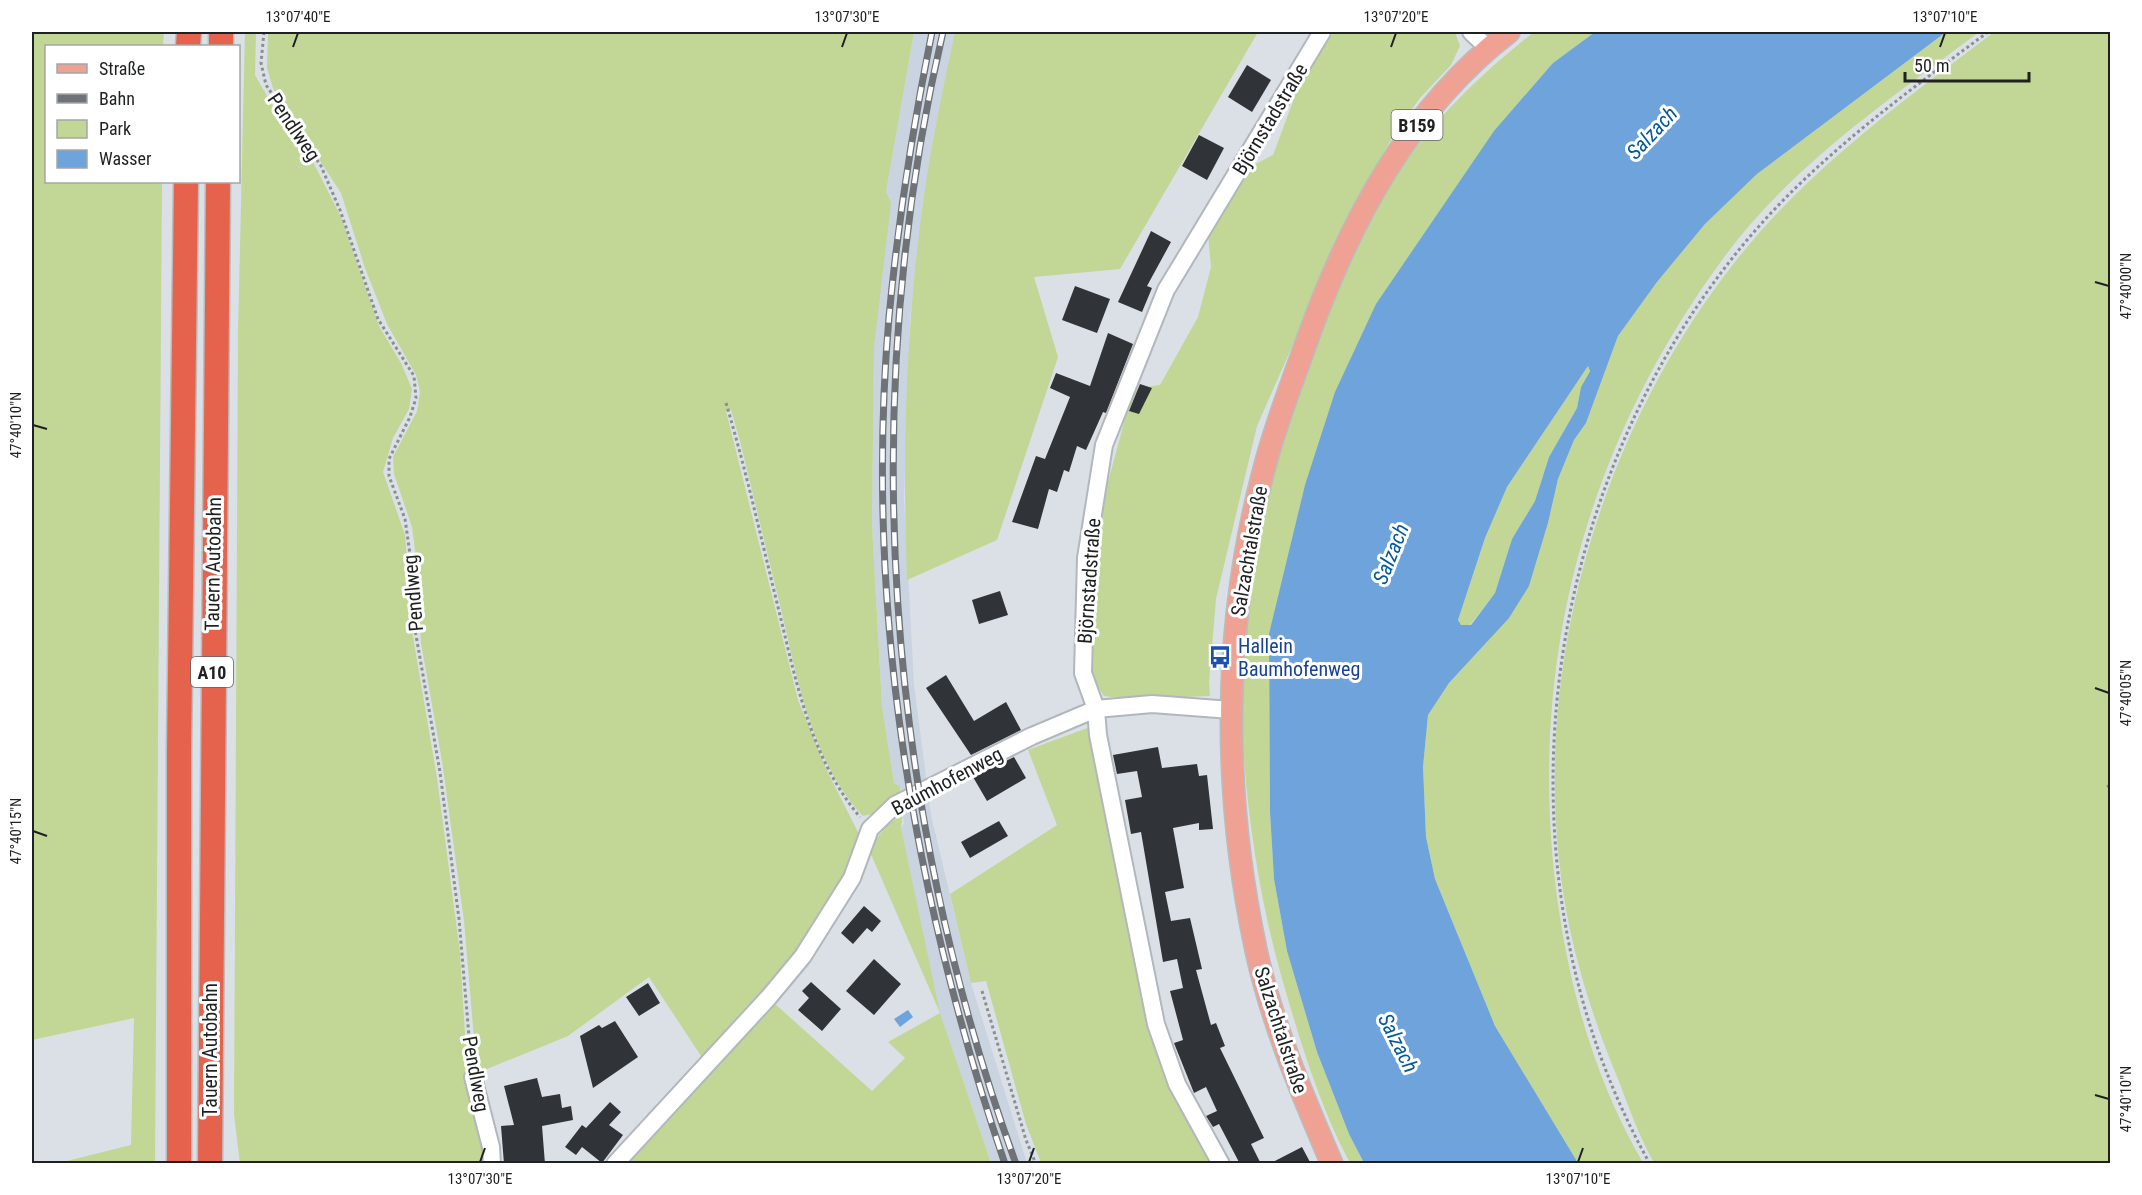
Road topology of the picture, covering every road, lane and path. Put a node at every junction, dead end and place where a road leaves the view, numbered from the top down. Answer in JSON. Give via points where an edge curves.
{"nodes":[{"id":1,"x":264,"y":32,"type":"edge"},
{"id":2,"x":1322,"y":32,"type":"edge"},
{"id":3,"x":1471,"y":32,"type":"edge"},
{"id":4,"x":1509,"y":32,"type":"edge"},
{"id":5,"x":1988,"y":32,"type":"edge"},
{"id":6,"x":1488,"y":48,"type":"junction"},
{"id":7,"x":186,"y":183,"type":"edge"},
{"id":8,"x":219,"y":183,"type":"edge"},
{"id":9,"x":726,"y":402,"type":"dead end"},
{"id":10,"x":1096,"y":709,"type":"junction"},
{"id":11,"x":1231,"y":710,"type":"junction"},
{"id":12,"x":870,"y":829,"type":"junction"},
{"id":13,"x":982,"y":991,"type":"dead end"},
{"id":14,"x":473,"y":1077,"type":"joint"},
{"id":15,"x":178,"y":1164,"type":"edge"},
{"id":16,"x":210,"y":1164,"type":"edge"},
{"id":17,"x":492,"y":1164,"type":"edge"},
{"id":18,"x":615,"y":1164,"type":"edge"},
{"id":19,"x":1036,"y":1164,"type":"edge"},
{"id":20,"x":1221,"y":1164,"type":"edge"},
{"id":21,"x":1332,"y":1164,"type":"edge"},
{"id":22,"x":1650,"y":1164,"type":"edge"}],
"edges":[{"from":1,"to":14,"type":"path","name":"Pendlweg","via":[[261,63],[266,85],[321,166],[378,319],[414,376],[416,398],[389,459],[389,476],[405,519],[410,554],[414,624],[440,772],[458,908]]},
{"from":2,"to":10,"type":"street","name":"Björnstadstraße","via":[[1166,290],[1104,445],[1086,558],[1083,673]]},
{"from":3,"to":6,"type":"street"},
{"from":4,"to":6,"type":"main road","name":"Salzachtalstraße","number":"B159"},
{"from":5,"to":22,"type":"path","via":[[1841,145],[1737,252],[1664,361],[1612,467],[1590,527],[1573,591],[1560,679],[1554,753],[1557,857],[1575,970],[1590,1025],[1609,1081]]},
{"from":6,"to":11,"type":"main road","name":"Salzachtalstraße","number":"B159","via":[[1435,102],[1403,143],[1350,237],[1321,304],[1261,480],[1242,571]]},
{"from":7,"to":15,"type":"highway","name":"Tauern Autobahn","number":"A10"},
{"from":8,"to":16,"type":"highway","name":"Tauern Autobahn","number":"A10"},
{"from":9,"to":12,"type":"path","via":[[800,700],[841,791]]},
{"from":10,"to":11,"type":"street","name":"Baumhofenweg","via":[[1152,704]]},
{"from":10,"to":12,"type":"street","name":"Baumhofenweg","via":[[895,804]]},
{"from":10,"to":20,"type":"street","name":"Björnstadstraße","via":[[1156,1024],[1177,1084]]},
{"from":11,"to":21,"type":"main road","name":"Salzachtalstraße","number":"B159","via":[[1242,878],[1256,952],[1278,1028]]},
{"from":12,"to":18,"type":"street","name":"Baumhofenweg","via":[[852,878],[803,956]]},
{"from":13,"to":19,"type":"path"},
{"from":14,"to":17,"type":"street","name":"Pendlweg"}]}
